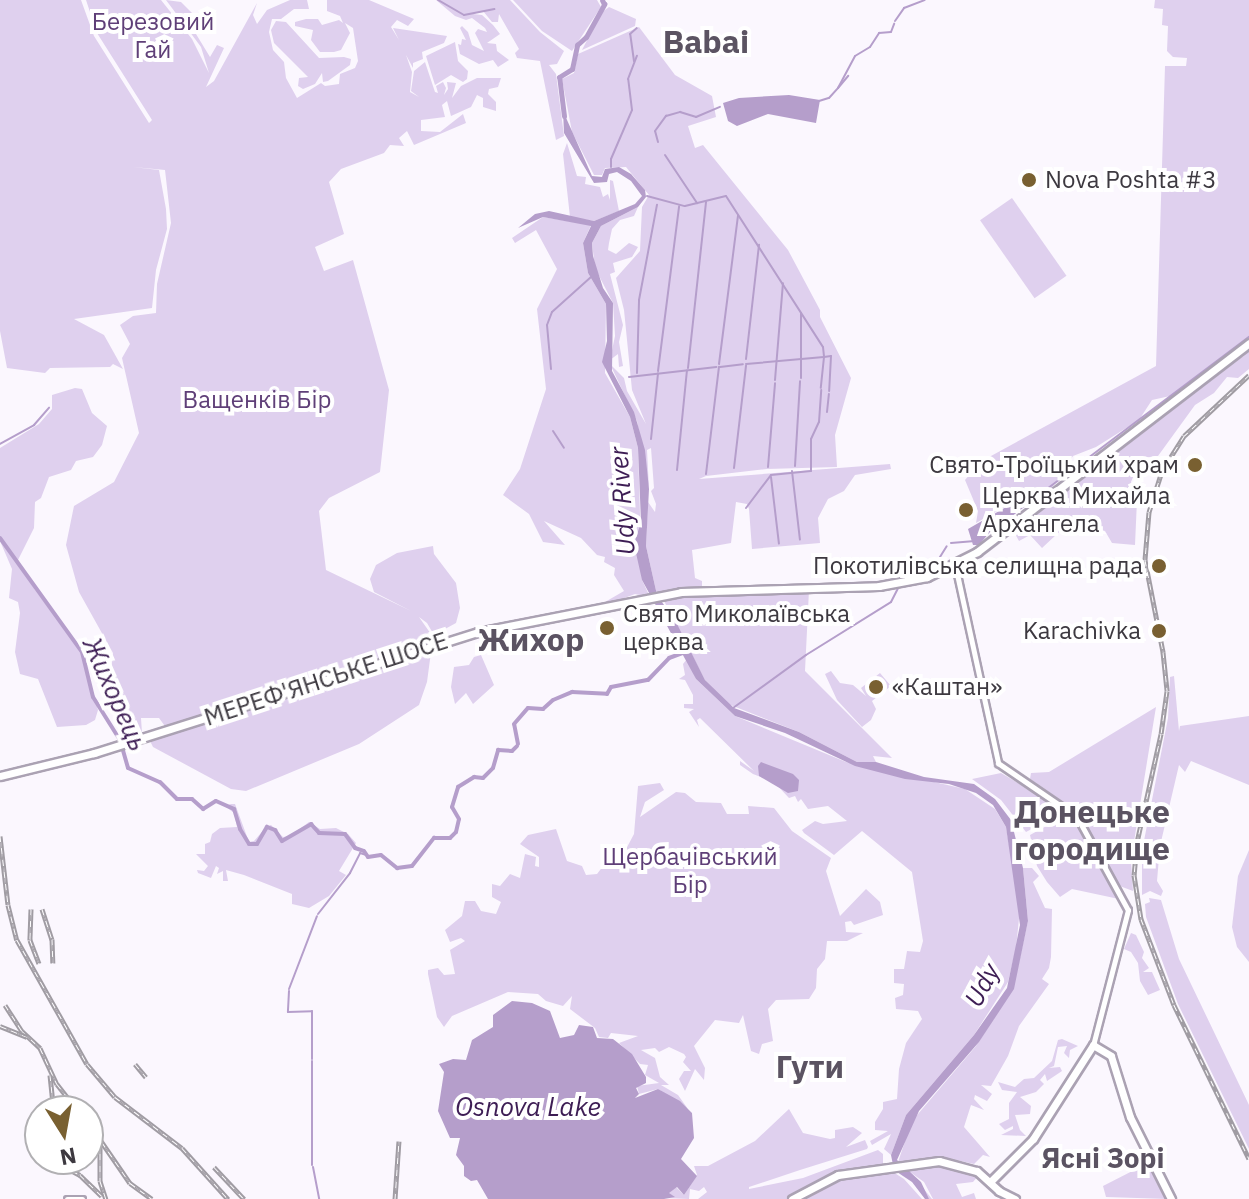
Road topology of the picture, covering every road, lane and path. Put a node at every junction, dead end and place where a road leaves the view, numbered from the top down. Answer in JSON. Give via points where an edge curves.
{"nodes":[{"id":1,"x":1249,"y":343,"type":"edge"},
{"id":2,"x":955,"y":565,"type":"junction"},
{"id":3,"x":0,"y":776,"type":"edge"},
{"id":4,"x":1093,"y":1045,"type":"junction"},
{"id":5,"x":990,"y":1182,"type":"junction"},
{"id":6,"x":67,"y":1199,"type":"edge"},
{"id":7,"x":82,"y":1199,"type":"edge"},
{"id":8,"x":792,"y":1199,"type":"edge"},
{"id":9,"x":1015,"y":1199,"type":"edge"},
{"id":10,"x":1171,"y":1199,"type":"edge"}],
"edges":[{"from":1,"to":2,"type":"main road","name":"МЕРЕФ'ЯНСЬКЕ ШОСЕ"},
{"from":2,"to":3,"type":"main road","name":"МЕРЕФ'ЯНСЬКЕ ШОСЕ","via":[[887,586],[670,595],[449,639],[122,744]]},
{"from":2,"to":4,"type":"main road","via":[[998,763],[1080,820],[1128,910]]},
{"from":4,"to":5,"type":"main road","via":[[1033,1139]]},
{"from":4,"to":10,"type":"main road","via":[[1111,1056],[1130,1117]]},
{"from":5,"to":8,"type":"main road","via":[[954,1162],[904,1165],[838,1175]]},
{"from":5,"to":9,"type":"main road"},
{"from":6,"to":7,"type":"main road"}]}
